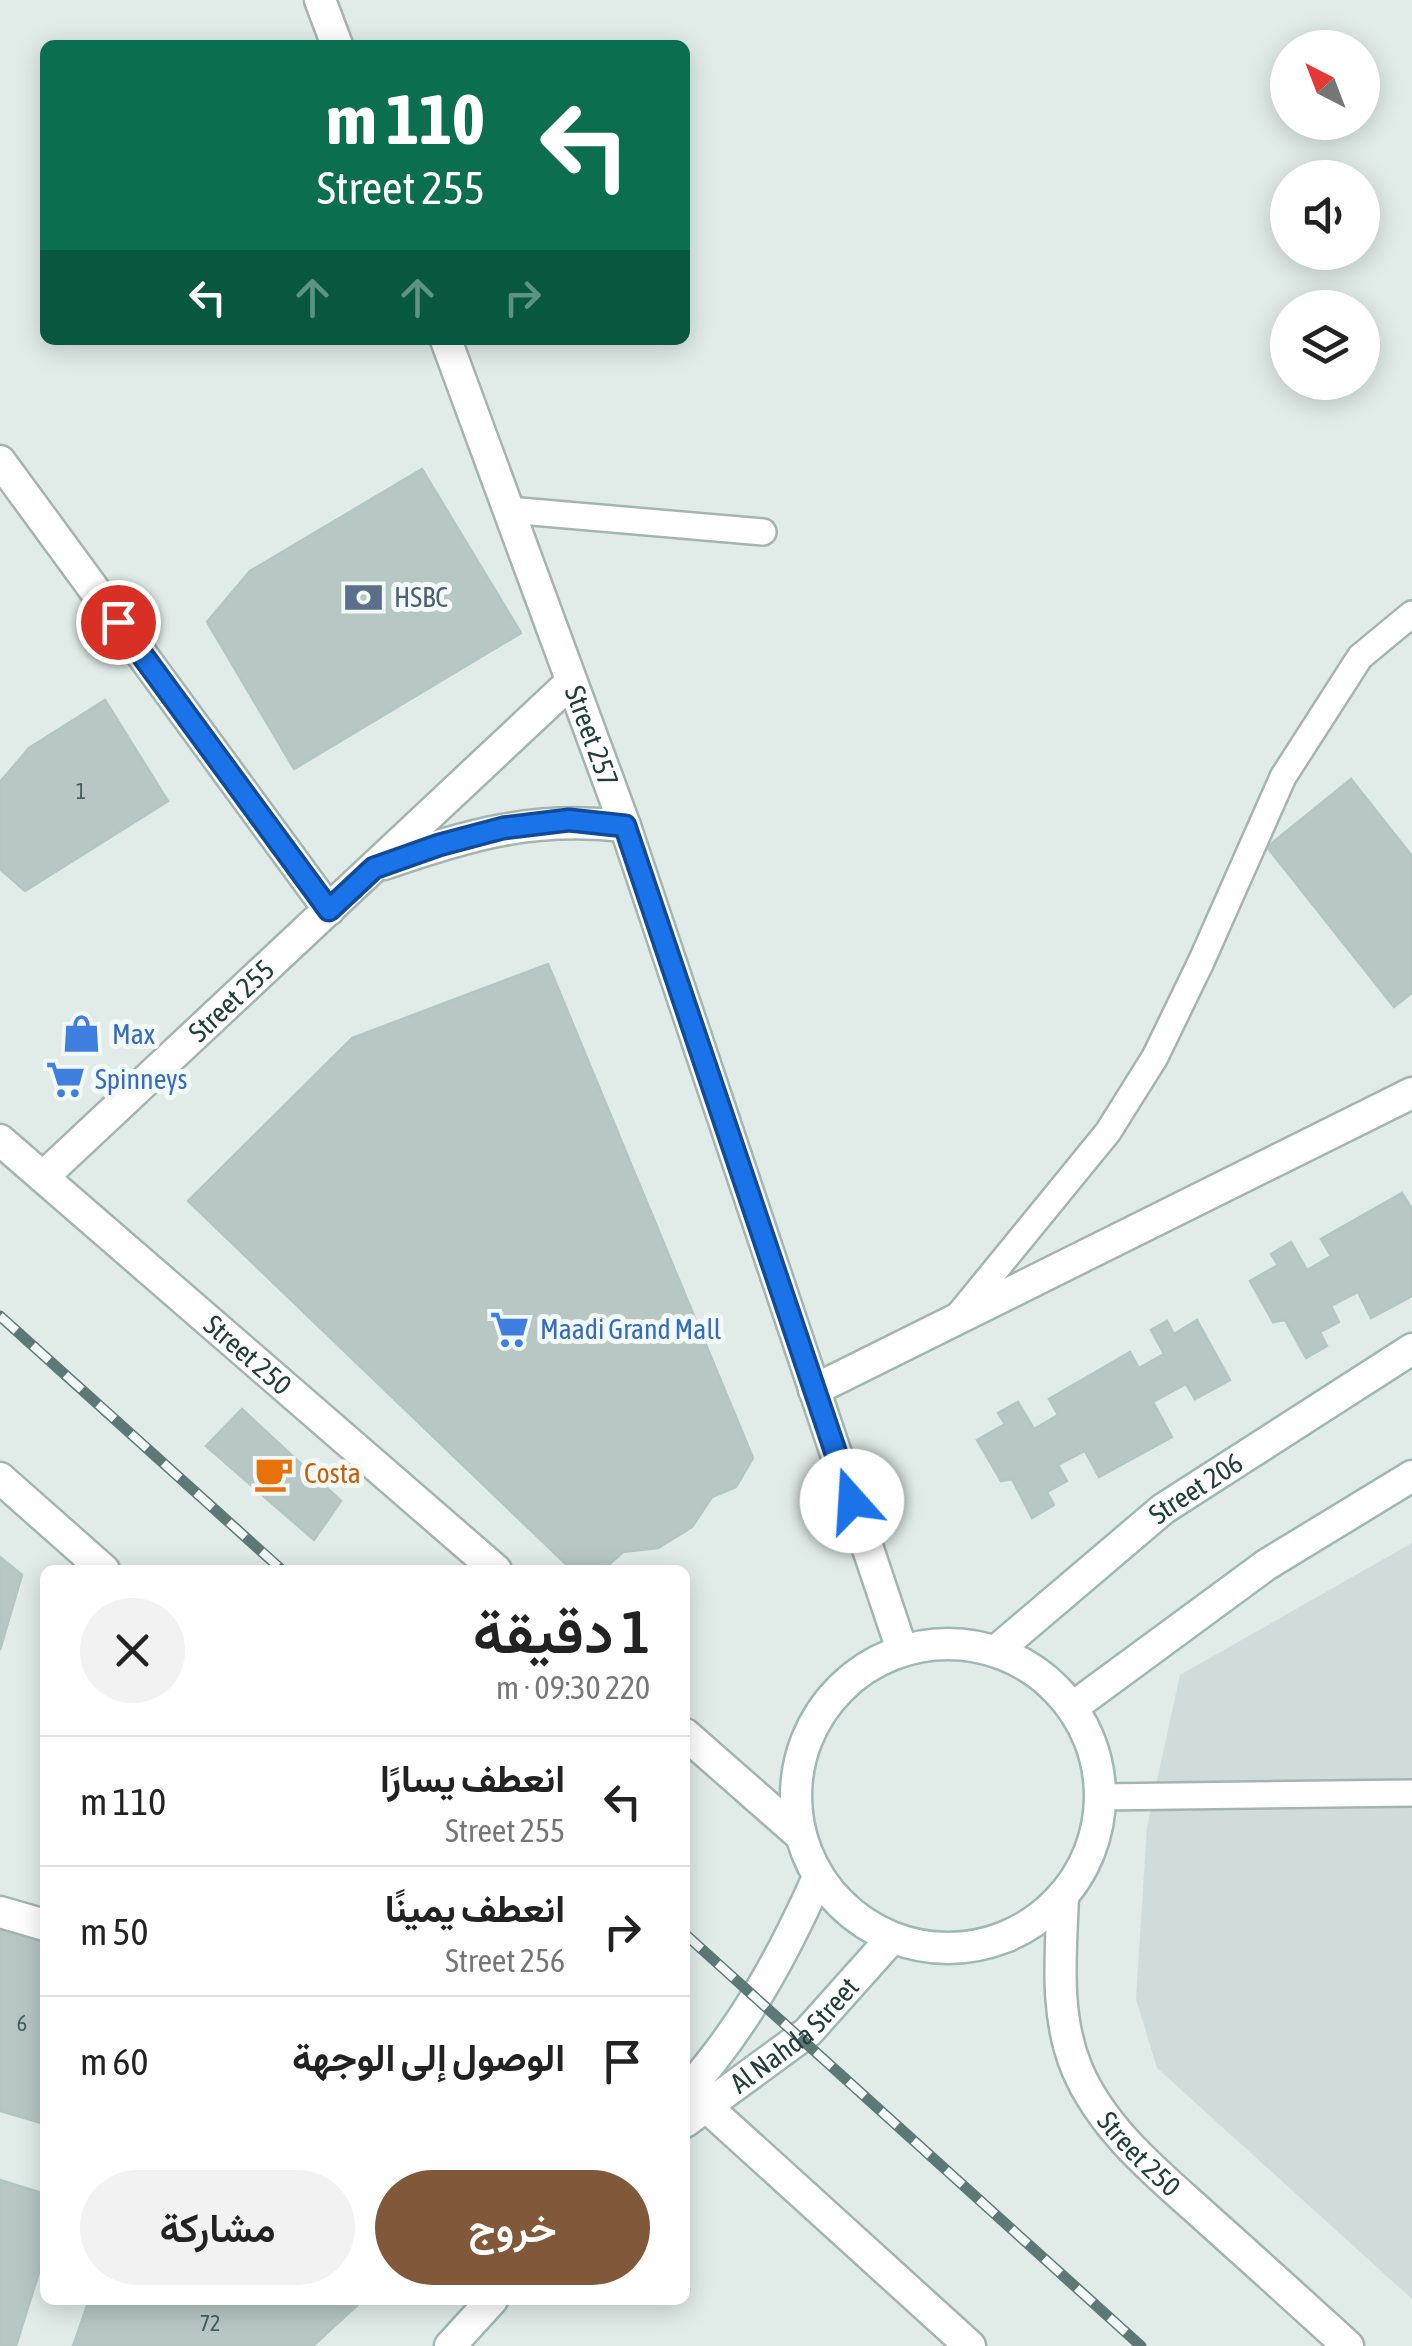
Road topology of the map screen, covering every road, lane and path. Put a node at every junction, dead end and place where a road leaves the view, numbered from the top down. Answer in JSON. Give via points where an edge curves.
{"nodes":[{"id":1,"x":320,"y":0,"type":"edge"},
{"id":2,"x":335,"y":40,"type":"edge"},
{"id":3,"x":448,"y":345,"type":"edge"},
{"id":4,"x":0,"y":461,"type":"edge"},
{"id":5,"x":508,"y":510,"type":"junction"},
{"id":6,"x":763,"y":532,"type":"dead end"},
{"id":7,"x":1412,"y":614,"type":"edge"},
{"id":8,"x":571,"y":682,"type":"junction"},
{"id":9,"x":625,"y":826,"type":"junction"},
{"id":10,"x":374,"y":868,"type":"junction"},
{"id":11,"x":329,"y":910,"type":"junction"},
{"id":12,"x":1412,"y":1093,"type":"edge"},
{"id":13,"x":0,"y":1140,"type":"edge"},
{"id":14,"x":43,"y":1177,"type":"junction"},
{"id":15,"x":952,"y":1323,"type":"junction"},
{"id":16,"x":1412,"y":1350,"type":"edge"},
{"id":17,"x":814,"y":1390,"type":"junction"},
{"id":18,"x":1412,"y":1476,"type":"edge"},
{"id":19,"x":0,"y":1478,"type":"edge"},
{"id":20,"x":98,"y":1565,"type":"edge"},
{"id":21,"x":490,"y":1565,"type":"edge"},
{"id":22,"x":902,"y":1650,"type":"junction"},
{"id":23,"x":996,"y":1651,"type":"junction"},
{"id":24,"x":1072,"y":1707,"type":"junction"},
{"id":25,"x":690,"y":1738,"type":"edge"},
{"id":26,"x":1412,"y":1793,"type":"edge"},
{"id":27,"x":1100,"y":1797,"type":"junction"},
{"id":28,"x":800,"y":1835,"type":"junction"},
{"id":29,"x":818,"y":1877,"type":"junction"},
{"id":30,"x":1063,"y":1895,"type":"junction"},
{"id":31,"x":0,"y":1912,"type":"edge"},
{"id":32,"x":40,"y":1923,"type":"edge"},
{"id":33,"x":892,"y":1938,"type":"junction"},
{"id":34,"x":690,"y":2100,"type":"edge"},
{"id":35,"x":487,"y":2305,"type":"edge"},
{"id":36,"x":450,"y":2346,"type":"edge"},
{"id":37,"x":970,"y":2346,"type":"edge"},
{"id":38,"x":1348,"y":2346,"type":"edge"}],
"edges":[{"from":1,"to":2,"type":"street"},
{"from":3,"to":5,"type":"street","name":"Street 257"},
{"from":4,"to":11,"type":"street"},
{"from":5,"to":6,"type":"lane"},
{"from":5,"to":8,"type":"street","name":"Street 257"},
{"from":7,"to":15,"type":"lane","via":[[1360,657],[1282,777],[1186,994],[1108,1132]]},
{"from":8,"to":9,"type":"street","name":"Street 257"},
{"from":8,"to":10,"type":"street","name":"Street 255"},
{"from":9,"to":10,"type":"street","name":"Street 255","via":[[569,820],[503,828]]},
{"from":9,"to":17,"type":"street","name":"Street 257"},
{"from":10,"to":11,"type":"street","name":"Street 255"},
{"from":11,"to":14,"type":"street","name":"Street 255"},
{"from":12,"to":15,"type":"street"},
{"from":13,"to":14,"type":"street","name":"Street 250"},
{"from":14,"to":21,"type":"street","name":"Street 250"},
{"from":15,"to":17,"type":"street"},
{"from":16,"to":23,"type":"street","name":"Street 206","via":[[1163,1509]]},
{"from":17,"to":22,"type":"street","name":"Street 257"},
{"from":18,"to":24,"type":"street","via":[[1266,1565]]},
{"from":19,"to":20,"type":"street"},
{"from":22,"to":23,"type":"street","via":[[949,1643]]},
{"from":22,"to":28,"type":"street","via":[[867,1666],[814,1722],[795,1797]]},
{"from":23,"to":24,"type":"street","via":[[1038,1673]]},
{"from":24,"to":27,"type":"street","via":[[1098,1765]]},
{"from":25,"to":28,"type":"street"},
{"from":26,"to":27,"type":"lane"},
{"from":27,"to":30,"type":"street","via":[[1091,1850]]},
{"from":28,"to":29,"type":"street"},
{"from":29,"to":33,"type":"street","via":[[838,1902]]},
{"from":29,"to":34,"type":"street","name":"Al Nahda Street","via":[[763,1990]]},
{"from":30,"to":33,"type":"street","via":[[1028,1926],[984,1944],[938,1948]]},
{"from":30,"to":38,"type":"street","name":"Street 250","via":[[1064,2025],[1077,2069],[1102,2114],[1139,2156]]},
{"from":31,"to":32,"type":"street"},
{"from":33,"to":34,"type":"street","name":"Al Nahda Street","via":[[808,2032]]},
{"from":34,"to":37,"type":"street"},
{"from":35,"to":36,"type":"street"}]}
